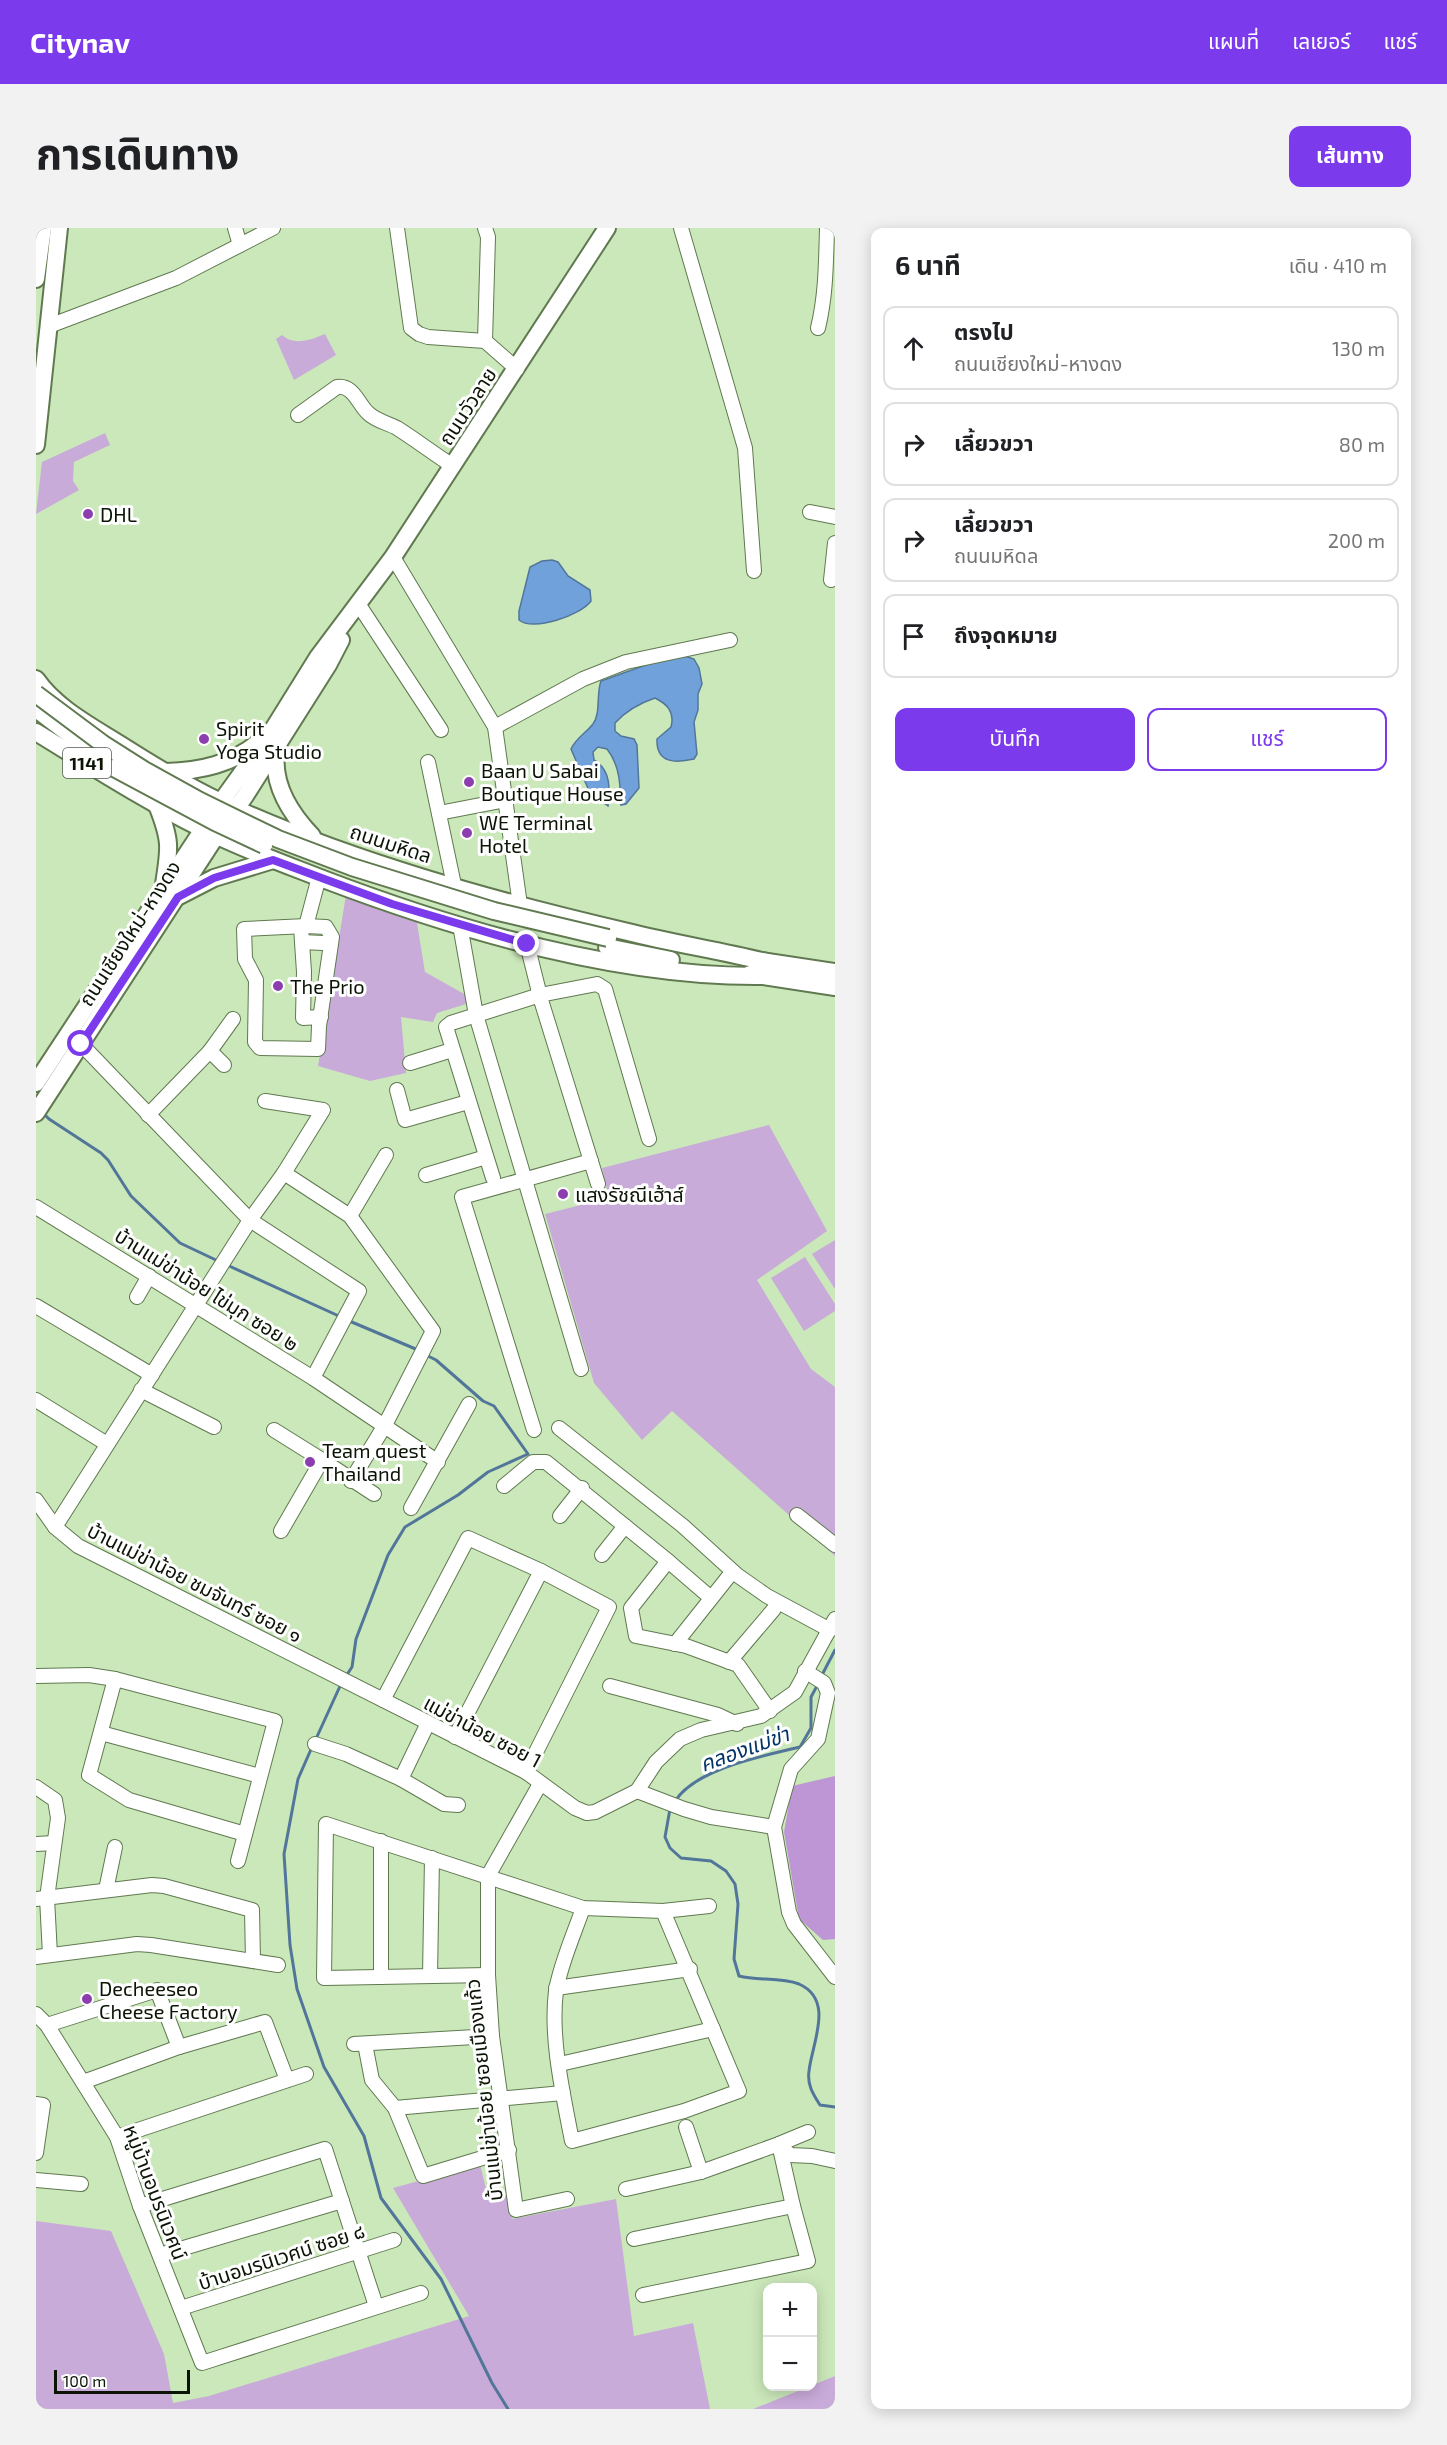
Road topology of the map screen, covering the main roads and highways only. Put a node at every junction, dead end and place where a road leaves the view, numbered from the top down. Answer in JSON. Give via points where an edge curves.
{"nodes":[{"id":1,"x":39,"y":228,"type":"edge"},
{"id":2,"x":43,"y":228,"type":"edge"},
{"id":3,"x":58,"y":228,"type":"edge"},
{"id":4,"x":607,"y":228,"type":"edge"},
{"id":5,"x":36,"y":241,"type":"edge"},
{"id":6,"x":36,"y":279,"type":"edge"},
{"id":7,"x":36,"y":360,"type":"edge"},
{"id":8,"x":36,"y":445,"type":"edge"},
{"id":9,"x":36,"y":679,"type":"edge"},
{"id":10,"x":36,"y":694,"type":"edge"},
{"id":11,"x":36,"y":710,"type":"edge"},
{"id":12,"x":36,"y":723,"type":"edge"},
{"id":13,"x":36,"y":732,"type":"edge"},
{"id":14,"x":275,"y":737,"type":"junction"},
{"id":15,"x":114,"y":768,"type":"junction"},
{"id":16,"x":165,"y":772,"type":"junction"},
{"id":17,"x":157,"y":805,"type":"junction"},
{"id":18,"x":228,"y":805,"type":"junction"},
{"id":19,"x":210,"y":833,"type":"junction"},
{"id":20,"x":317,"y":841,"type":"junction"},
{"id":21,"x":273,"y":860,"type":"junction"},
{"id":22,"x":377,"y":861,"type":"junction"},
{"id":23,"x":170,"y":894,"type":"junction"},
{"id":24,"x":365,"y":895,"type":"junction"},
{"id":25,"x":608,"y":943,"type":"junction"},
{"id":26,"x":765,"y":969,"type":"junction"},
{"id":27,"x":835,"y":972,"type":"edge"},
{"id":28,"x":835,"y":987,"type":"edge"},
{"id":29,"x":42,"y":1089,"type":"edge"},
{"id":30,"x":36,"y":1113,"type":"edge"}],
"edges":[{"from":1,"to":5,"type":"main road"},
{"from":2,"to":6,"type":"main road"},
{"from":3,"to":7,"type":"main road"},
{"from":3,"to":8,"type":"main road"},
{"from":4,"to":14,"type":"main road","name":"ถนนวัวลาย","via":[[359,604],[328,665]]},
{"from":9,"to":16,"type":"main road","name":"ถนนมหิดล","number":"1141","via":[[67,710]]},
{"from":10,"to":25,"type":"main road","name":"ถนนมหิดล","number":"1141","bridge":true,"via":[[144,770],[278,839],[352,867]]},
{"from":11,"to":15,"type":"main road","name":"ถนนมหิดล","number":"1141"},
{"from":12,"to":15,"type":"main road","number":"1141"},
{"from":13,"to":17,"type":"main road","name":"ถนนมหิดล","number":"1141"},
{"from":14,"to":16,"type":"main road","via":[[233,759],[193,771]]},
{"from":14,"to":18,"type":"main road","name":"ถนนวัวลาย"},
{"from":14,"to":20,"type":"main road","via":[[274,760],[282,792],[298,821]]},
{"from":15,"to":25,"type":"main road","name":"ถนนมหิดล","number":"1141","bridge":true,"via":[[268,847],[345,875],[493,921]]},
{"from":16,"to":18,"type":"main road","name":"ถนนมหิดล","number":"1141"},
{"from":17,"to":19,"type":"main road","name":"ถนนมหิดล","number":"1141"},
{"from":17,"to":23,"type":"main road","via":[[168,832]]},
{"from":18,"to":19,"type":"main road","name":"ถนนเชียงใหม่-หางดง"},
{"from":18,"to":20,"type":"main road","name":"ถนนมหิดล","number":"1141"},
{"from":19,"to":21,"type":"main road","name":"ถนนมหิดล","number":"1141"},
{"from":19,"to":23,"type":"main road","name":"ถนนเชียงใหม่-หางดง"},
{"from":20,"to":22,"type":"main road","name":"ถนนมหิดล","number":"1141"},
{"from":21,"to":23,"type":"main road"},
{"from":21,"to":24,"type":"main road","name":"ถนนมหิดล","number":"1141"},
{"from":22,"to":24,"type":"main road","via":[[363,865],[356,874],[357,886]]},
{"from":22,"to":26,"type":"main road","name":"ถนนมหิดล","number":"1141","via":[[630,933],[713,949]]},
{"from":23,"to":29,"type":"main road","name":"ถนนเชียงใหม่-หางดง"},
{"from":23,"to":29,"type":"main road","name":"ถนนเชียงใหม่-หางดง","via":[[81,1044]]},
{"from":24,"to":26,"type":"main road","name":"ถนนมหิดล","number":"1141","via":[[527,944],[643,967],[695,974]]},
{"from":25,"to":26,"type":"main road","name":"ถนนมหิดล","number":"1141"},
{"from":26,"to":27,"type":"main road","name":"ถนนมหิดล","number":"1141"},
{"from":26,"to":28,"type":"main road","name":"ถนนมหิดล","number":"1141"},
{"from":29,"to":30,"type":"main road","name":"ถนนเชียงใหม่-หางดง"}]}
